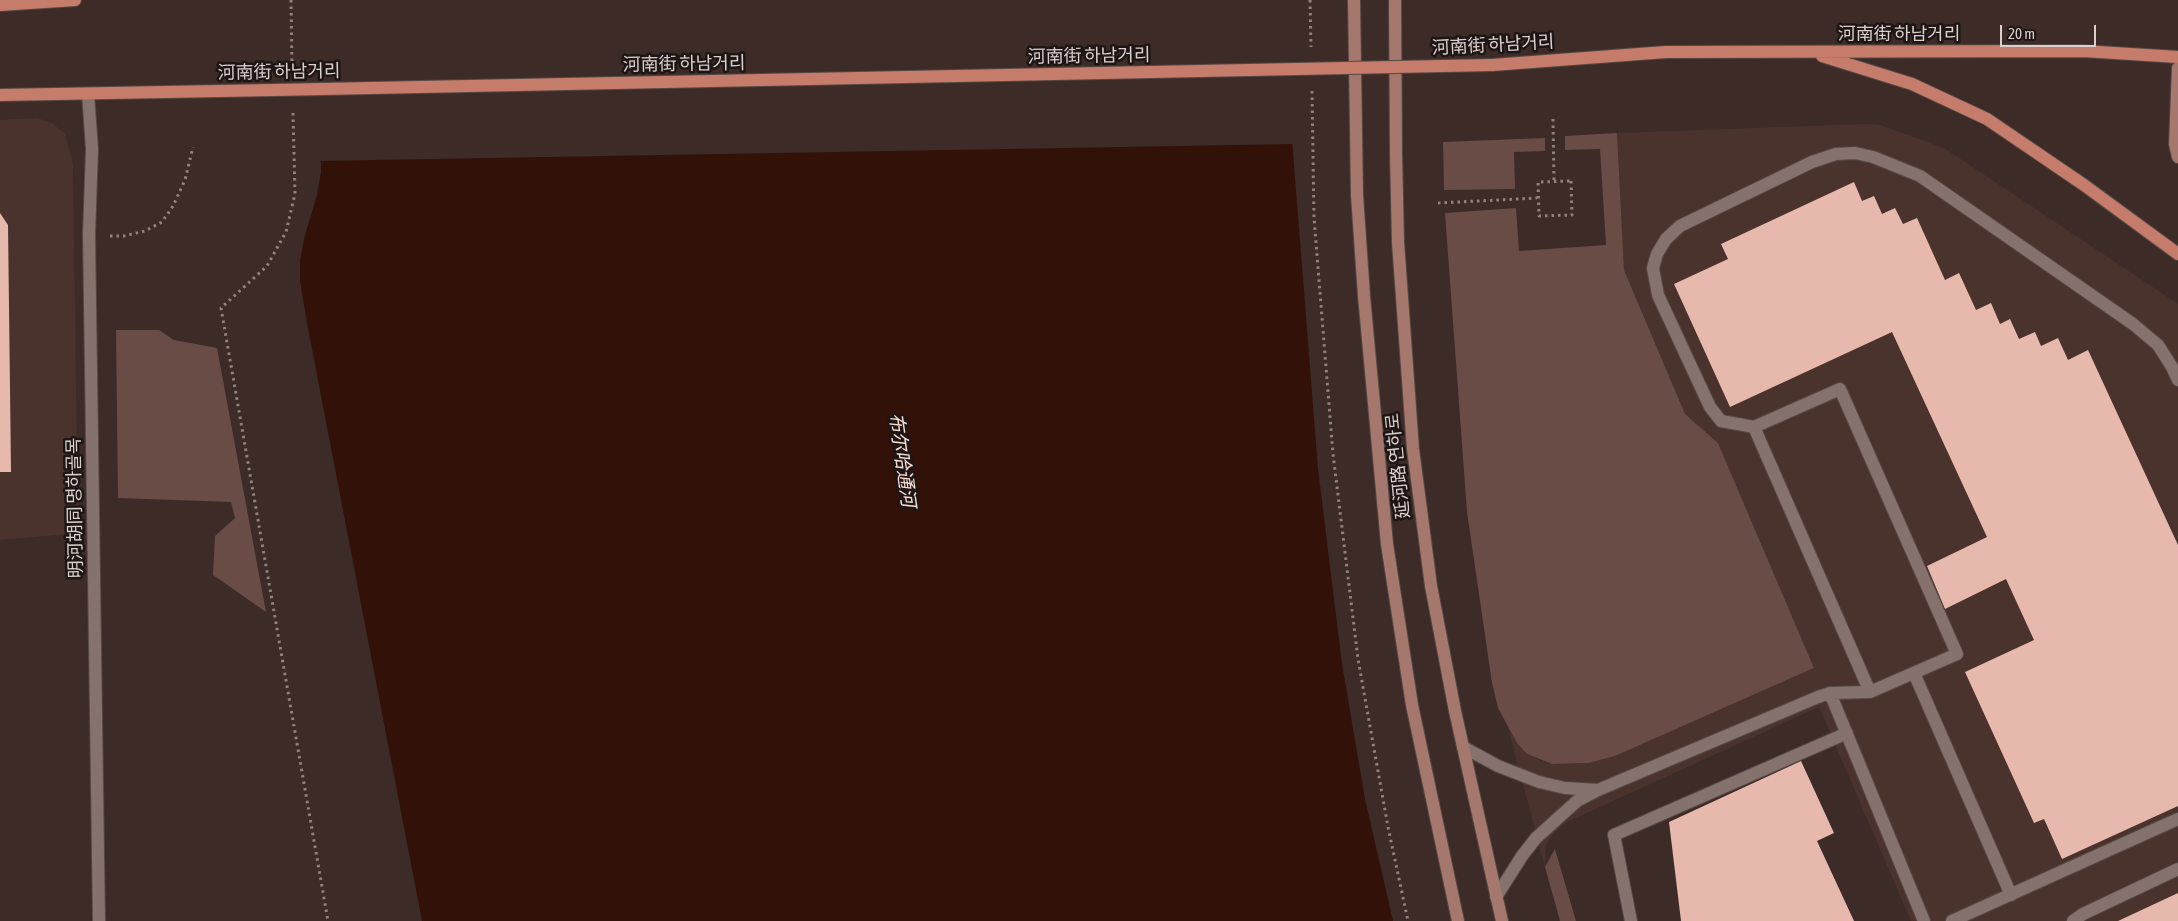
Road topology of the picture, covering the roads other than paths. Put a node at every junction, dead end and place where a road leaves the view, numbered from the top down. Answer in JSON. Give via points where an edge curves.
{"nodes":[{"id":1,"x":76,"y":0,"type":"edge"},
{"id":2,"x":1354,"y":0,"type":"edge"},
{"id":3,"x":1395,"y":0,"type":"edge"},
{"id":4,"x":0,"y":5,"type":"edge"},
{"id":5,"x":1810,"y":52,"type":"junction"},
{"id":6,"x":2178,"y":57,"type":"edge"},
{"id":7,"x":2178,"y":68,"type":"edge"},
{"id":8,"x":88,"y":94,"type":"junction"},
{"id":9,"x":0,"y":95,"type":"edge"},
{"id":10,"x":2178,"y":157,"type":"edge"},
{"id":11,"x":2178,"y":254,"type":"edge"},
{"id":12,"x":2178,"y":380,"type":"edge"},
{"id":13,"x":1754,"y":427,"type":"junction"},
{"id":14,"x":1914,"y":673,"type":"junction"},
{"id":15,"x":1870,"y":692,"type":"junction"},
{"id":16,"x":1830,"y":693,"type":"junction"},
{"id":17,"x":1847,"y":733,"type":"junction"},
{"id":18,"x":1463,"y":747,"type":"junction"},
{"id":19,"x":1598,"y":790,"type":"junction"},
{"id":20,"x":2178,"y":819,"type":"edge"},
{"id":21,"x":2178,"y":868,"type":"edge"},
{"id":22,"x":2011,"y":895,"type":"junction"},
{"id":23,"x":1496,"y":897,"type":"junction"},
{"id":24,"x":100,"y":921,"type":"edge"},
{"id":25,"x":1458,"y":921,"type":"edge"},
{"id":26,"x":1502,"y":921,"type":"edge"},
{"id":27,"x":1631,"y":921,"type":"edge"},
{"id":28,"x":1924,"y":921,"type":"edge"},
{"id":29,"x":1952,"y":921,"type":"edge"},
{"id":30,"x":2073,"y":921,"type":"edge"}],
"edges":[{"from":1,"to":4,"type":"main road"},
{"from":2,"to":25,"type":"main road","name":"延河路 연하로","via":[[1357,194],[1387,544],[1412,705]]},
{"from":3,"to":18,"type":"main road","name":"延河路 연하로","via":[[1398,242],[1413,449],[1431,586]]},
{"from":5,"to":6,"type":"main road","name":"河南街 하남거리","via":[[2083,52]]},
{"from":5,"to":8,"type":"main road","name":"河南街 하남거리","bridge":true,"via":[[1666,52],[1492,65]]},
{"from":5,"to":11,"type":"main road","via":[[1912,84],[1987,119]]},
{"from":7,"to":10,"type":"main road","via":[[2175,144]]},
{"from":8,"to":9,"type":"main road","name":"河南街 하남거리"},
{"from":8,"to":24,"type":"street","name":"明河胡同 명하골목","via":[[92,149],[89,234]]},
{"from":12,"to":13,"type":"street","via":[[2158,346],[2133,324],[1920,176],[1873,157],[1855,153],[1836,154],[1812,162],[1680,226],[1666,238],[1656,254],[1653,268],[1658,295],[1710,407],[1721,421]]},
{"from":13,"to":14,"type":"street","via":[[1840,389],[1957,654]]},
{"from":13,"to":15,"type":"street"},
{"from":14,"to":15,"type":"street"},
{"from":14,"to":22,"type":"street"},
{"from":15,"to":16,"type":"street"},
{"from":16,"to":17,"type":"street"},
{"from":16,"to":19,"type":"street"},
{"from":17,"to":27,"type":"street","via":[[1614,835]]},
{"from":17,"to":28,"type":"street"},
{"from":18,"to":19,"type":"street","via":[[1498,766],[1539,782]]},
{"from":18,"to":23,"type":"main road","name":"延河路 연하로"},
{"from":19,"to":23,"type":"street","via":[[1572,806],[1536,838]]},
{"from":20,"to":22,"type":"street"},
{"from":21,"to":30,"type":"street"},
{"from":22,"to":29,"type":"street"},
{"from":23,"to":26,"type":"main road","name":"延河路 연하로"}]}
